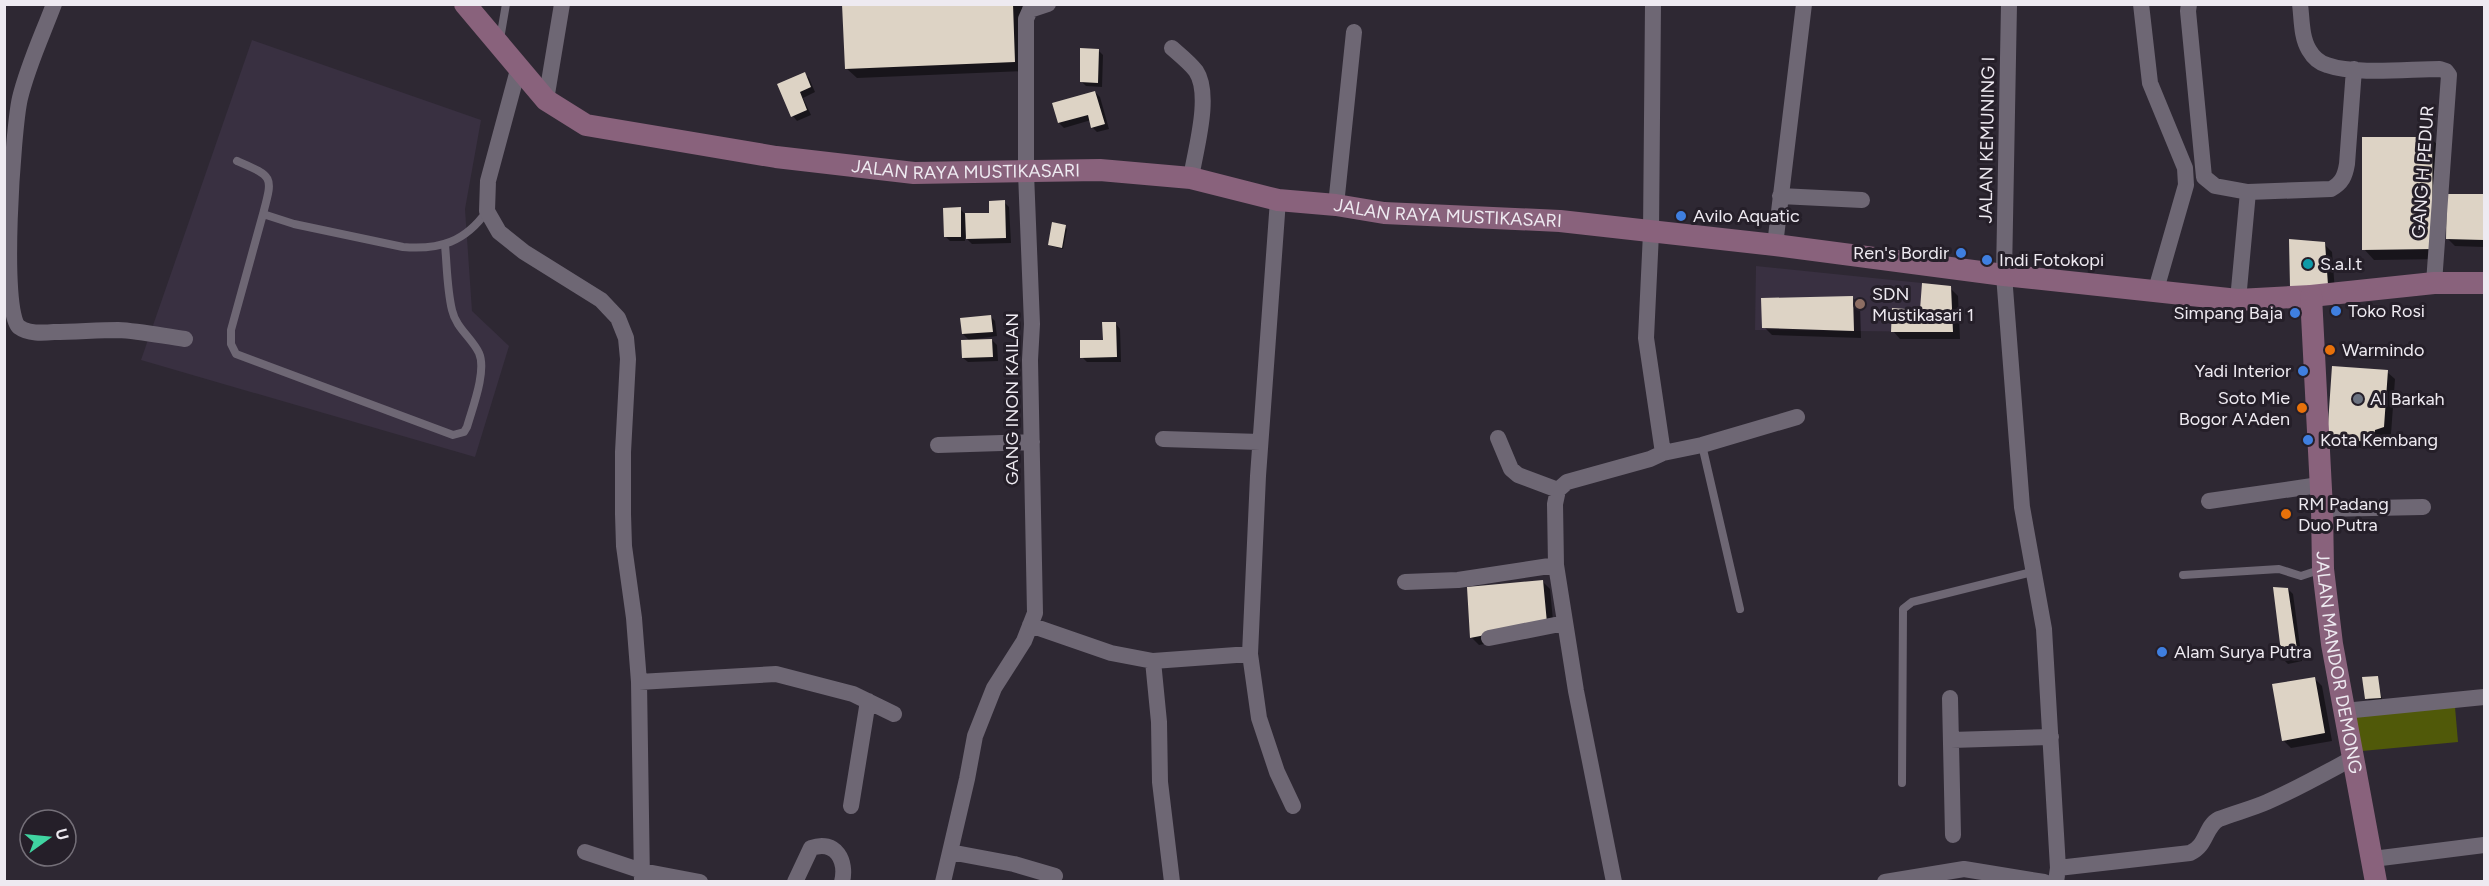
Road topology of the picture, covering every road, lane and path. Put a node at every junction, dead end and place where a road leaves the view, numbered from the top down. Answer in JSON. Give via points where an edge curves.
{"nodes":[{"id":1,"x":54,"y":4,"type":"edge"},
{"id":2,"x":465,"y":4,"type":"edge"},
{"id":3,"x":506,"y":4,"type":"edge"},
{"id":4,"x":562,"y":4,"type":"edge"},
{"id":5,"x":1048,"y":4,"type":"edge"},
{"id":6,"x":1653,"y":4,"type":"edge"},
{"id":7,"x":1804,"y":4,"type":"edge"},
{"id":8,"x":2009,"y":4,"type":"edge"},
{"id":9,"x":2141,"y":4,"type":"edge"},
{"id":10,"x":2189,"y":4,"type":"edge"},
{"id":11,"x":2300,"y":4,"type":"edge"},
{"id":12,"x":1354,"y":32,"type":"dead end"},
{"id":13,"x":499,"y":42,"type":"junction"},
{"id":14,"x":1172,"y":48,"type":"dead end"},
{"id":15,"x":519,"y":66,"type":"junction"},
{"id":16,"x":2354,"y":69,"type":"junction"},
{"id":17,"x":546,"y":100,"type":"junction"},
{"id":18,"x":237,"y":161,"type":"dead end"},
{"id":19,"x":1026,"y":173,"type":"junction"},
{"id":20,"x":1191,"y":178,"type":"junction"},
{"id":21,"x":2248,"y":192,"type":"junction"},
{"id":22,"x":1780,"y":196,"type":"junction"},
{"id":23,"x":1278,"y":200,"type":"junction"},
{"id":24,"x":1862,"y":200,"type":"dead end"},
{"id":25,"x":1336,"y":205,"type":"junction"},
{"id":26,"x":487,"y":211,"type":"junction"},
{"id":27,"x":263,"y":214,"type":"junction"},
{"id":28,"x":1651,"y":233,"type":"junction"},
{"id":29,"x":445,"y":245,"type":"junction"},
{"id":30,"x":1774,"y":245,"type":"junction"},
{"id":31,"x":6,"y":251,"type":"edge"},
{"id":32,"x":2004,"y":275,"type":"junction"},
{"id":33,"x":2434,"y":283,"type":"junction"},
{"id":34,"x":2484,"y":283,"type":"edge"},
{"id":35,"x":2155,"y":293,"type":"junction"},
{"id":36,"x":2311,"y":296,"type":"junction"},
{"id":37,"x":2238,"y":300,"type":"junction"},
{"id":38,"x":9,"y":319,"type":"edge"},
{"id":39,"x":185,"y":339,"type":"dead end"},
{"id":40,"x":1797,"y":417,"type":"dead end"},
{"id":41,"x":1498,"y":438,"type":"dead end"},
{"id":42,"x":1163,"y":439,"type":"dead end"},
{"id":43,"x":1032,"y":442,"type":"junction"},
{"id":44,"x":1260,"y":442,"type":"junction"},
{"id":45,"x":938,"y":445,"type":"dead end"},
{"id":46,"x":1702,"y":445,"type":"junction"},
{"id":47,"x":1663,"y":453,"type":"junction"},
{"id":48,"x":2319,"y":485,"type":"junction"},
{"id":49,"x":1558,"y":490,"type":"junction"},
{"id":50,"x":2209,"y":501,"type":"dead end"},
{"id":51,"x":2424,"y":507,"type":"dead end"},
{"id":52,"x":2322,"y":509,"type":"junction"},
{"id":53,"x":1556,"y":565,"type":"junction"},
{"id":54,"x":2323,"y":569,"type":"junction"},
{"id":55,"x":2032,"y":572,"type":"junction"},
{"id":56,"x":2183,"y":575,"type":"dead end"},
{"id":57,"x":1405,"y":582,"type":"dead end"},
{"id":58,"x":1740,"y":609,"type":"dead end"},
{"id":59,"x":1565,"y":623,"type":"junction"},
{"id":60,"x":1030,"y":625,"type":"junction"},
{"id":61,"x":1489,"y":638,"type":"dead end"},
{"id":62,"x":1250,"y":654,"type":"junction"},
{"id":63,"x":1153,"y":661,"type":"junction"},
{"id":64,"x":639,"y":682,"type":"junction"},
{"id":65,"x":2484,"y":697,"type":"edge"},
{"id":66,"x":1950,"y":698,"type":"dead end"},
{"id":67,"x":868,"y":701,"type":"junction"},
{"id":68,"x":2344,"y":711,"type":"junction"},
{"id":69,"x":894,"y":714,"type":"dead end"},
{"id":70,"x":2051,"y":737,"type":"junction"},
{"id":71,"x":1951,"y":740,"type":"junction"},
{"id":72,"x":2353,"y":758,"type":"junction"},
{"id":73,"x":1902,"y":783,"type":"dead end"},
{"id":74,"x":851,"y":806,"type":"dead end"},
{"id":75,"x":1293,"y":806,"type":"dead end"},
{"id":76,"x":1953,"y":835,"type":"dead end"},
{"id":77,"x":2484,"y":844,"type":"edge"},
{"id":78,"x":585,"y":852,"type":"dead end"},
{"id":79,"x":950,"y":852,"type":"junction"},
{"id":80,"x":2373,"y":859,"type":"junction"},
{"id":81,"x":2057,"y":875,"type":"edge"},
{"id":82,"x":642,"y":876,"type":"edge"},
{"id":83,"x":1055,"y":876,"type":"dead end"},
{"id":84,"x":700,"y":882,"type":"edge"},
{"id":85,"x":795,"y":882,"type":"edge"},
{"id":86,"x":842,"y":882,"type":"edge"},
{"id":87,"x":943,"y":882,"type":"edge"},
{"id":88,"x":1172,"y":882,"type":"edge"},
{"id":89,"x":1614,"y":882,"type":"edge"},
{"id":90,"x":1885,"y":882,"type":"edge"},
{"id":91,"x":2044,"y":882,"type":"edge"},
{"id":92,"x":2376,"y":882,"type":"edge"}],
"edges":[{"from":1,"to":31,"type":"street","via":[[27,70],[19,102]]},
{"from":2,"to":13,"type":"main road","name":"JALAN RAYA MUSTIKASARI"},
{"from":3,"to":13,"type":"lane"},
{"from":4,"to":17,"type":"street"},
{"from":5,"to":19,"type":"street","name":"GANG INON KAILAN","via":[[1030,10],[1026,19]]},
{"from":6,"to":28,"type":"street"},
{"from":7,"to":22,"type":"street"},
{"from":8,"to":32,"type":"street","name":"JALAN KEMUNING I"},
{"from":9,"to":35,"type":"street","via":[[2150,83],[2185,168],[2186,185]]},
{"from":10,"to":21,"type":"street","via":[[2204,177],[2215,186]]},
{"from":11,"to":16,"type":"street","via":[[2304,37],[2314,57],[2326,65]]},
{"from":12,"to":25,"type":"street"},
{"from":13,"to":15,"type":"main road","name":"JALAN RAYA MUSTIKASARI"},
{"from":14,"to":20,"type":"street","via":[[1196,71],[1202,85],[1203,103]]},
{"from":15,"to":17,"type":"main road","name":"JALAN RAYA MUSTIKASARI"},
{"from":15,"to":26,"type":"street","via":[[488,181]]},
{"from":16,"to":21,"type":"street","via":[[2347,164],[2339,184],[2331,189]]},
{"from":16,"to":33,"type":"street","name":"GANG H PEDUR","via":[[2440,69],[2446,71],[2450,80]]},
{"from":17,"to":19,"type":"main road","name":"JALAN RAYA MUSTIKASARI","via":[[586,125],[776,157],[914,173]]},
{"from":18,"to":27,"type":"lane","via":[[264,173],[268,179],[270,187]]},
{"from":19,"to":20,"type":"main road","name":"JALAN RAYA MUSTIKASARI","via":[[1100,170]]},
{"from":19,"to":43,"type":"street","name":"GANG INON KAILAN"},
{"from":20,"to":23,"type":"main road","name":"JALAN RAYA MUSTIKASARI"},
{"from":21,"to":37,"type":"street"},
{"from":22,"to":24,"type":"street"},
{"from":22,"to":30,"type":"street"},
{"from":23,"to":25,"type":"main road","name":"JALAN RAYA MUSTIKASARI"},
{"from":23,"to":44,"type":"street"},
{"from":25,"to":28,"type":"main road","name":"JALAN RAYA MUSTIKASARI","via":[[1384,213],[1560,221]]},
{"from":26,"to":29,"type":"lane","via":[[474,229]]},
{"from":26,"to":64,"type":"street","via":[[499,232],[524,252],[601,300],[618,318],[626,338],[624,546]]},
{"from":27,"to":29,"type":"lane","via":[[403,247]]},
{"from":27,"to":29,"type":"lane","via":[[231,330],[236,354],[453,435],[464,432],[467,426],[481,365],[480,354],[452,311]]},
{"from":28,"to":30,"type":"main road","name":"JALAN RAYA MUSTIKASARI"},
{"from":28,"to":47,"type":"street","via":[[1646,338]]},
{"from":30,"to":32,"type":"main road","name":"JALAN RAYA MUSTIKASARI"},
{"from":31,"to":38,"type":"street"},
{"from":32,"to":35,"type":"main road","name":"JALAN RAYA MUSTIKASARI"},
{"from":32,"to":55,"type":"street","name":"JALAN KEMUNING I","via":[[2022,507]]},
{"from":33,"to":34,"type":"main road","name":"JALAN RAYA MUSTIKASARI"},
{"from":33,"to":36,"type":"main road","name":"JALAN RAYA MUSTIKASARI"},
{"from":35,"to":37,"type":"main road","name":"JALAN RAYA MUSTIKASARI"},
{"from":36,"to":37,"type":"main road","name":"JALAN RAYA MUSTIKASARI"},
{"from":36,"to":48,"type":"main road","name":"JALAN MANDOR DEMONG"},
{"from":38,"to":39,"type":"street","via":[[20,329],[36,333],[119,330]]},
{"from":40,"to":46,"type":"street"},
{"from":41,"to":49,"type":"street","via":[[1511,469]]},
{"from":42,"to":44,"type":"street"},
{"from":43,"to":45,"type":"street"},
{"from":43,"to":60,"type":"street","name":"GANG INON KAILAN","via":[[1035,613]]},
{"from":44,"to":62,"type":"street"},
{"from":46,"to":47,"type":"street"},
{"from":46,"to":58,"type":"lane"},
{"from":47,"to":49,"type":"street","via":[[1567,482]]},
{"from":48,"to":50,"type":"street"},
{"from":48,"to":52,"type":"main road","name":"JALAN MANDOR DEMONG"},
{"from":49,"to":53,"type":"street"},
{"from":51,"to":52,"type":"street"},
{"from":52,"to":54,"type":"main road","name":"JALAN MANDOR DEMONG"},
{"from":53,"to":57,"type":"street","via":[[1458,580]]},
{"from":53,"to":59,"type":"street"},
{"from":54,"to":56,"type":"lane","via":[[2301,576],[2279,569]]},
{"from":54,"to":68,"type":"main road","name":"JALAN MANDOR DEMONG"},
{"from":55,"to":70,"type":"street","name":"JALAN KEMUNING I","via":[[2044,629]]},
{"from":55,"to":73,"type":"lane","via":[[1912,602],[1903,609]]},
{"from":59,"to":61,"type":"street"},
{"from":59,"to":89,"type":"street"},
{"from":60,"to":63,"type":"street","via":[[1110,653]]},
{"from":60,"to":79,"type":"street","name":"GANG INON KAILAN","via":[[994,688],[975,735]]},
{"from":62,"to":63,"type":"street"},
{"from":62,"to":75,"type":"street","via":[[1258,718]]},
{"from":63,"to":88,"type":"street","via":[[1160,782]]},
{"from":64,"to":67,"type":"street","via":[[776,674]]},
{"from":64,"to":82,"type":"street"},
{"from":65,"to":68,"type":"street"},
{"from":66,"to":71,"type":"street"},
{"from":67,"to":69,"type":"street"},
{"from":67,"to":74,"type":"street"},
{"from":68,"to":72,"type":"main road","name":"JALAN MANDOR DEMONG"},
{"from":70,"to":71,"type":"street"},
{"from":70,"to":81,"type":"street","name":"JALAN KEMUNING I"},
{"from":71,"to":76,"type":"street"},
{"from":72,"to":80,"type":"main road","name":"JALAN MANDOR DEMONG"},
{"from":72,"to":81,"type":"street","via":[[2302,786],[2219,819],[2200,848],[2190,853]]},
{"from":77,"to":80,"type":"street"},
{"from":78,"to":82,"type":"street"},
{"from":79,"to":83,"type":"street"},
{"from":79,"to":87,"type":"street","name":"GANG INON KAILAN"},
{"from":80,"to":92,"type":"main road","name":"JALAN MANDOR DEMONG"},
{"from":82,"to":84,"type":"street"},
{"from":85,"to":86,"type":"street","via":[[811,849],[820,846],[840,855],[845,870]]},
{"from":90,"to":91,"type":"street","via":[[1964,869]]}]}
